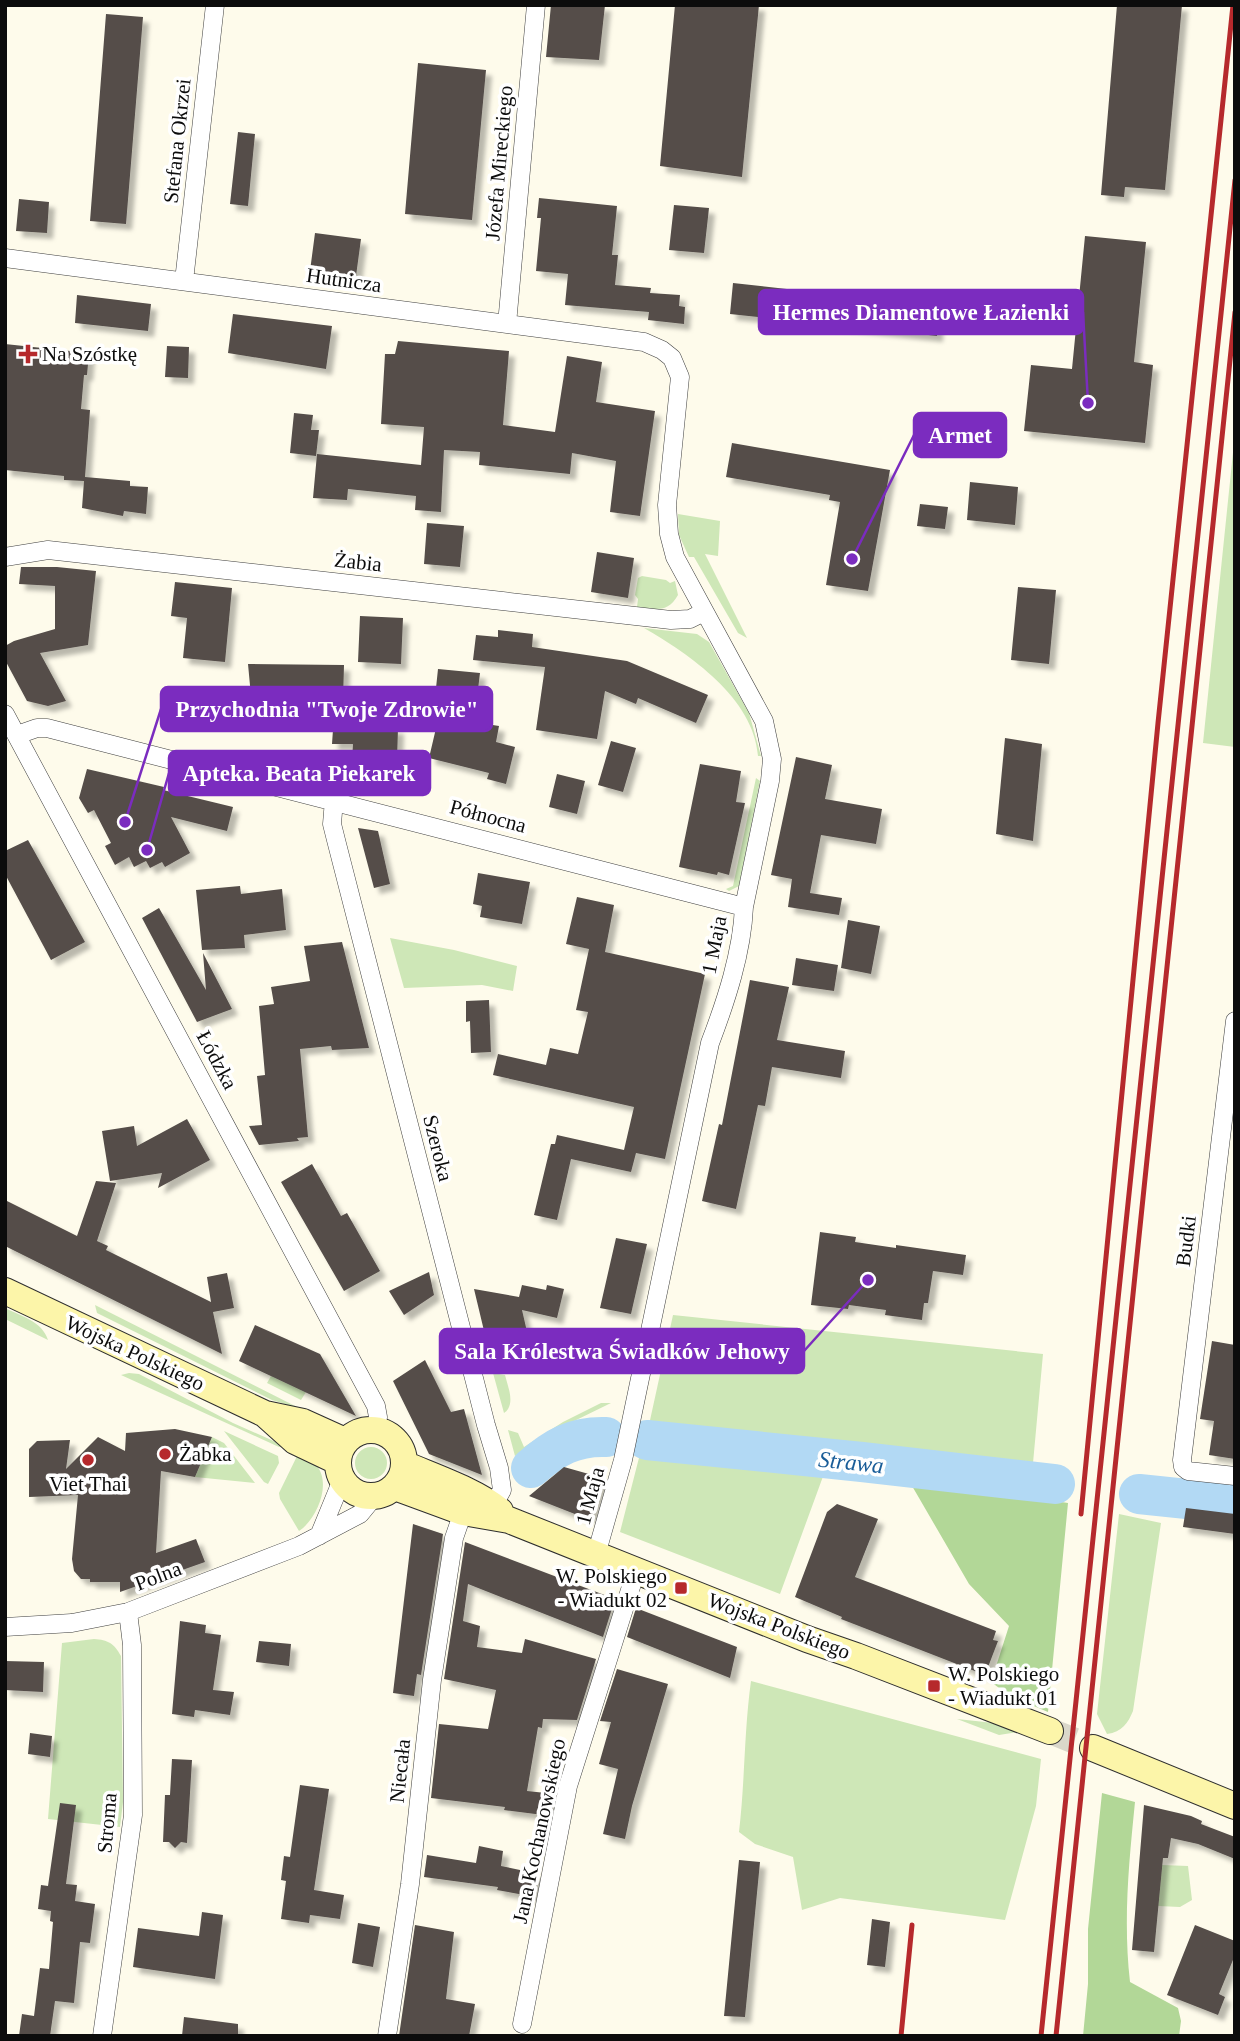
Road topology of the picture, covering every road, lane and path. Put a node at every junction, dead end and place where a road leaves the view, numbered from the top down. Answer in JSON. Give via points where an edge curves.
{"nodes":[{"id":1,"x":215,"y":5,"type":"edge"},
{"id":2,"x":536,"y":5,"type":"edge"},
{"id":3,"x":5,"y":258,"type":"edge"},
{"id":4,"x":184,"y":281,"type":"junction"},
{"id":5,"x":508,"y":324,"type":"junction"},
{"id":6,"x":672,"y":358,"type":"joint"},
{"id":7,"x":5,"y":557,"type":"edge"},
{"id":8,"x":704,"y":612,"type":"junction"},
{"id":9,"x":5,"y":714,"type":"edge"},
{"id":10,"x":17,"y":735,"type":"junction"},
{"id":11,"x":334,"y":800,"type":"junction"},
{"id":12,"x":744,"y":907,"type":"junction"},
{"id":13,"x":1235,"y":1021,"type":"edge"},
{"id":14,"x":5,"y":1291,"type":"edge"},
{"id":15,"x":376,"y":1430,"type":"junction"},
{"id":16,"x":341,"y":1461,"type":"junction"},
{"id":17,"x":1235,"y":1476,"type":"edge"},
{"id":18,"x":391,"y":1483,"type":"junction"},
{"id":19,"x":463,"y":1512,"type":"junction"},
{"id":20,"x":501,"y":1513,"type":"junction"},
{"id":21,"x":319,"y":1536,"type":"junction"},
{"id":22,"x":597,"y":1555,"type":"junction"},
{"id":23,"x":636,"y":1571,"type":"junction"},
{"id":24,"x":128,"y":1612,"type":"junction"},
{"id":25,"x":5,"y":1627,"type":"edge"},
{"id":26,"x":1050,"y":1731,"type":"tunnel mouth"},
{"id":27,"x":1093,"y":1748,"type":"tunnel mouth"},
{"id":28,"x":1235,"y":1806,"type":"edge"},
{"id":29,"x":522,"y":2024,"type":"dead end"},
{"id":30,"x":102,"y":2036,"type":"edge"},
{"id":31,"x":387,"y":2036,"type":"edge"}],
"edges":[{"from":1,"to":4,"type":"street","name":"Stefana Okrzei"},
{"from":2,"to":5,"type":"street","name":"Józefa Mireckiego"},
{"from":3,"to":4,"type":"street","name":"Hutnicza"},
{"from":4,"to":5,"type":"street","name":"Hutnicza"},
{"from":5,"to":6,"type":"street","name":"Hutnicza","via":[[644,342]]},
{"from":6,"to":8,"type":"street","name":"1 Maja","via":[[680,389],[667,505],[669,534]]},
{"from":7,"to":8,"type":"street","name":"Żabia","via":[[48,550],[671,620],[690,619]]},
{"from":8,"to":12,"type":"street","name":"1 Maja","via":[[752,696],[770,747],[770,781]]},
{"from":9,"to":10,"type":"street","name":"Łódzka"},
{"from":10,"to":11,"type":"street","name":"Północna","via":[[44,727]]},
{"from":10,"to":15,"type":"street","name":"Łódzka","via":[[371,1396],[378,1417]]},
{"from":11,"to":12,"type":"street","name":"Północna"},
{"from":11,"to":20,"type":"street","name":"Szeroka","via":[[332,824],[499,1468]]},
{"from":12,"to":22,"type":"street","name":"1 Maja","via":[[726,997],[704,1069],[625,1448]]},
{"from":13,"to":17,"type":"street","name":"Budki","via":[[1183,1467]]},
{"from":14,"to":16,"type":"street","name":"Wojska Polskiego","via":[[265,1414],[295,1441]]},
{"from":15,"to":16,"type":"street","via":[[359,1432]]},
{"from":15,"to":18,"type":"street","via":[[399,1446]]},
{"from":16,"to":18,"type":"street","via":[[356,1493]]},
{"from":16,"to":21,"type":"street"},
{"from":18,"to":19,"type":"street","name":"Wojska Polskiego"},
{"from":18,"to":20,"type":"street","name":"Wojska Polskiego"},
{"from":18,"to":21,"type":"street","name":"Polna","via":[[360,1514]]},
{"from":19,"to":20,"type":"street","name":"Wojska Polskiego"},
{"from":19,"to":31,"type":"street","name":"Niecała","via":[[454,1538],[436,1654]]},
{"from":20,"to":22,"type":"street","name":"Wojska Polskiego"},
{"from":21,"to":24,"type":"street","name":"Polna"},
{"from":22,"to":23,"type":"street","name":"Wojska Polskiego"},
{"from":23,"to":26,"type":"street","name":"Wojska Polskiego"},
{"from":23,"to":29,"type":"street","name":"Jana Kochanowskiego","via":[[568,1786]]},
{"from":24,"to":25,"type":"street","name":"Polna","via":[[72,1623]]},
{"from":24,"to":30,"type":"street","name":"Stroma","via":[[133,1815]]},
{"from":27,"to":28,"type":"street"}]}
